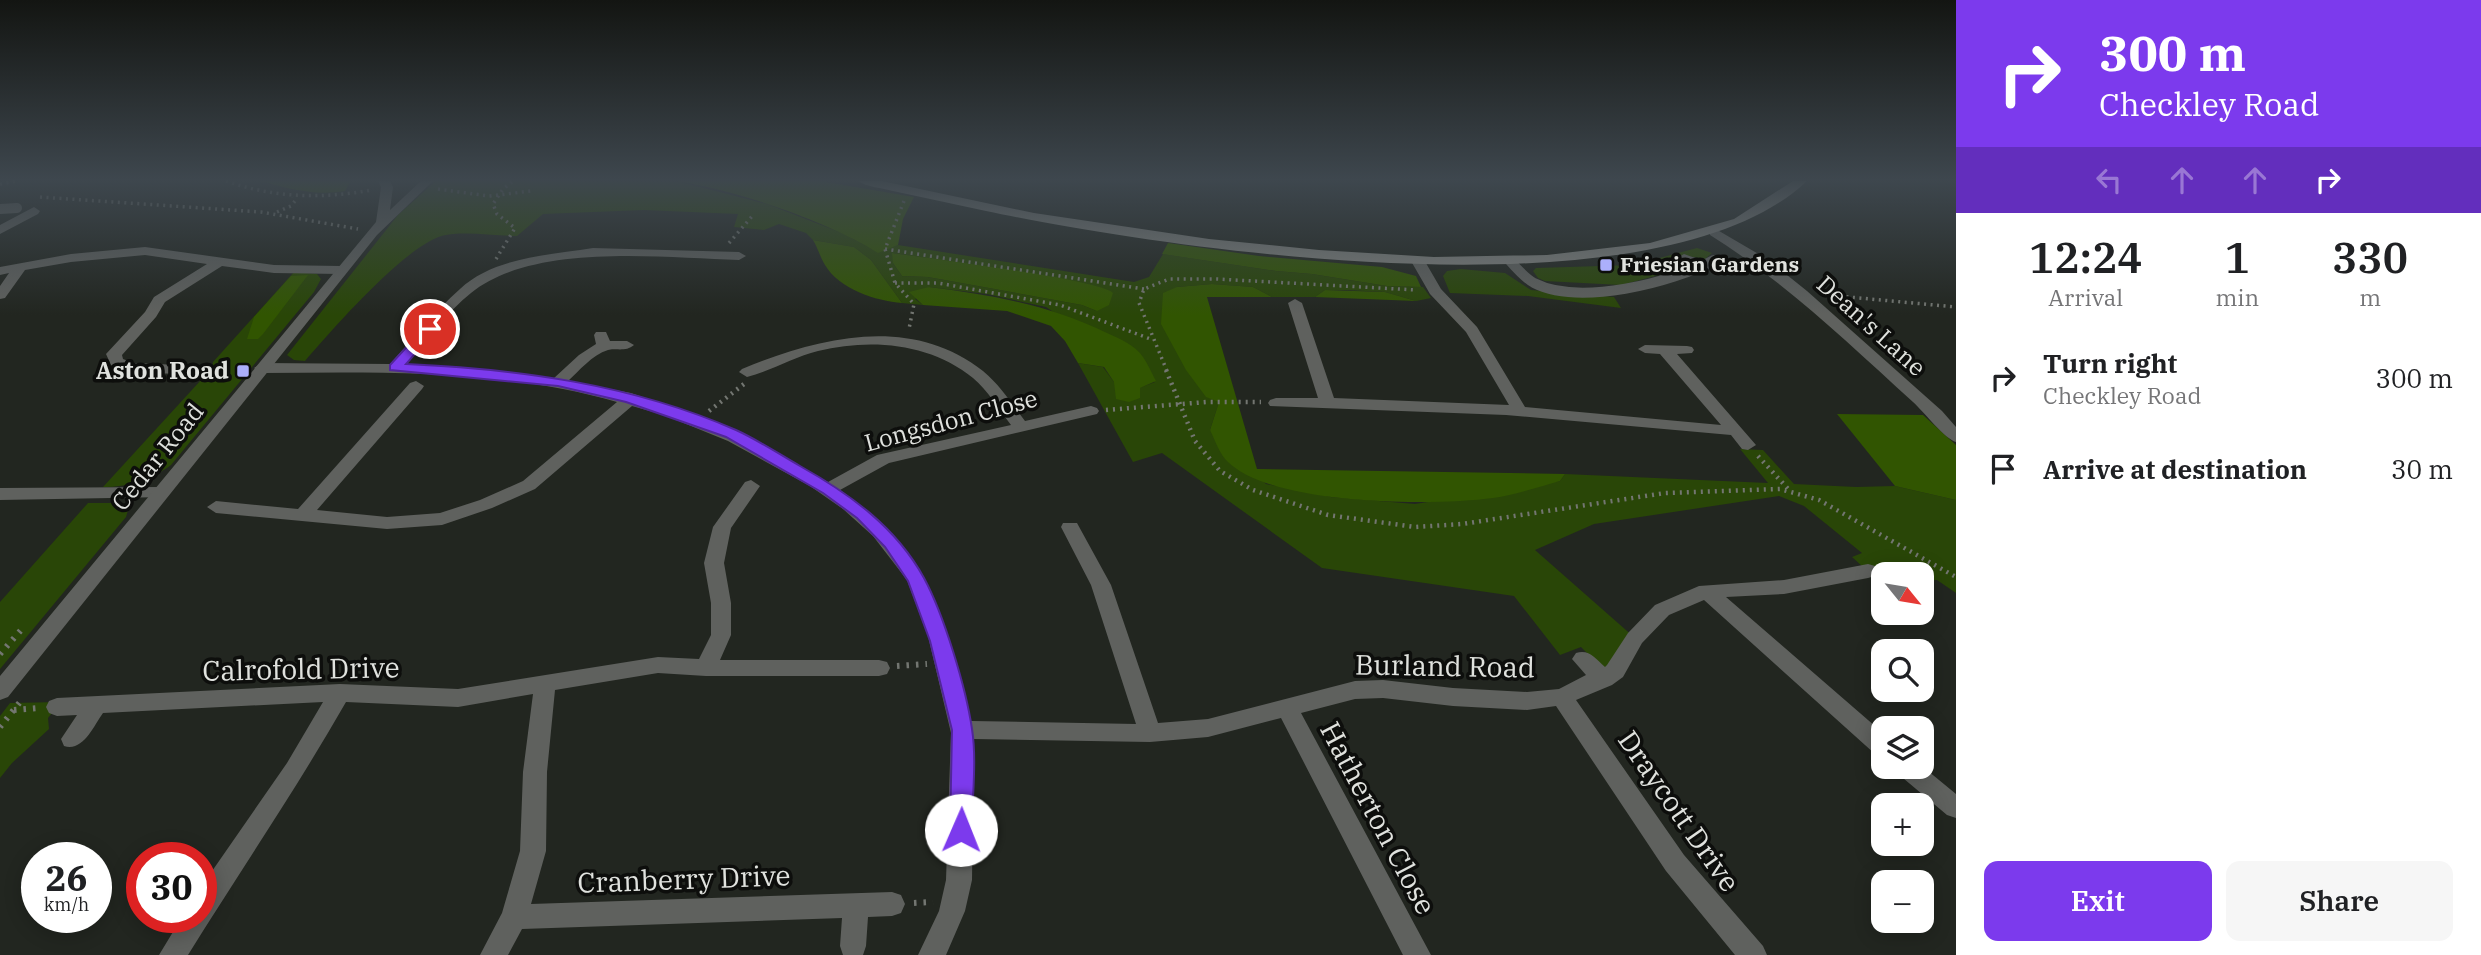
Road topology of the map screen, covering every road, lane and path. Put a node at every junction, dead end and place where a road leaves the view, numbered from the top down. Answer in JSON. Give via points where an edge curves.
{"nodes":[{"id":1,"x":365,"y":226,"type":"edge"},
{"id":2,"x":512,"y":226,"type":"edge"},
{"id":3,"x":744,"y":226,"type":"edge"},
{"id":4,"x":894,"y":226,"type":"edge"},
{"id":5,"x":1088,"y":226,"type":"edge"},
{"id":6,"x":1729,"y":226,"type":"edge"},
{"id":7,"x":377,"y":227,"type":"joint"},
{"id":8,"x":1714,"y":232,"type":"junction"},
{"id":9,"x":884,"y":249,"type":"junction"},
{"id":10,"x":723,"y":251,"type":"junction"},
{"id":11,"x":739,"y":256,"type":"dead end"},
{"id":12,"x":1684,"y":258,"type":"dead end"},
{"id":13,"x":222,"y":260,"type":"junction"},
{"id":14,"x":1418,"y":261,"type":"junction"},
{"id":15,"x":1510,"y":261,"type":"junction"},
{"id":16,"x":1709,"y":263,"type":"joint"},
{"id":17,"x":20,"y":268,"type":"junction"},
{"id":18,"x":506,"y":269,"type":"junction"},
{"id":19,"x":341,"y":270,"type":"junction"},
{"id":20,"x":0,"y":271,"type":"edge"},
{"id":21,"x":895,"y":284,"type":"junction"},
{"id":22,"x":1144,"y":289,"type":"junction"},
{"id":23,"x":1435,"y":291,"type":"junction"},
{"id":24,"x":1802,"y":294,"type":"junction"},
{"id":25,"x":0,"y":295,"type":"edge"},
{"id":26,"x":1294,"y":303,"type":"dead end"},
{"id":27,"x":1956,"y":307,"type":"edge"},
{"id":28,"x":1154,"y":341,"type":"junction"},
{"id":29,"x":906,"y":344,"type":"junction"},
{"id":30,"x":627,"y":345,"type":"dead end"},
{"id":31,"x":1645,"y":349,"type":"dead end"},
{"id":32,"x":1664,"y":349,"type":"junction"},
{"id":33,"x":1687,"y":350,"type":"dead end"},
{"id":34,"x":262,"y":368,"type":"junction"},
{"id":35,"x":395,"y":368,"type":"junction"},
{"id":36,"x":197,"y":369,"type":"dead end"},
{"id":37,"x":747,"y":372,"type":"joint"},
{"id":38,"x":558,"y":382,"type":"junction"},
{"id":39,"x":416,"y":386,"type":"dead end"},
{"id":40,"x":631,"y":398,"type":"junction"},
{"id":41,"x":1327,"y":402,"type":"junction"},
{"id":42,"x":1276,"y":403,"type":"joint"},
{"id":43,"x":1181,"y":404,"type":"junction"},
{"id":44,"x":1091,"y":411,"type":"joint"},
{"id":45,"x":1520,"y":411,"type":"junction"},
{"id":46,"x":696,"y":421,"type":"junction"},
{"id":47,"x":1020,"y":426,"type":"junction"},
{"id":48,"x":1736,"y":431,"type":"junction"},
{"id":49,"x":1956,"y":437,"type":"edge"},
{"id":50,"x":1748,"y":445,"type":"joint"},
{"id":51,"x":751,"y":486,"type":"dead end"},
{"id":52,"x":828,"y":489,"type":"junction"},
{"id":53,"x":161,"y":493,"type":"junction"},
{"id":54,"x":1792,"y":493,"type":"junction"},
{"id":55,"x":0,"y":494,"type":"edge"},
{"id":56,"x":216,"y":507,"type":"dead end"},
{"id":57,"x":303,"y":515,"type":"junction"},
{"id":58,"x":1070,"y":527,"type":"dead end"},
{"id":59,"x":1868,"y":571,"type":"dead end"},
{"id":60,"x":1956,"y":577,"type":"edge"},
{"id":61,"x":1706,"y":591,"type":"junction"},
{"id":62,"x":1583,"y":659,"type":"dead end"},
{"id":63,"x":945,"y":663,"type":"junction"},
{"id":64,"x":706,"y":668,"type":"junction"},
{"id":65,"x":879,"y":668,"type":"joint"},
{"id":66,"x":1604,"y":679,"type":"junction"},
{"id":67,"x":545,"y":685,"type":"junction"},
{"id":68,"x":0,"y":691,"type":"edge"},
{"id":69,"x":340,"y":693,"type":"junction"},
{"id":70,"x":1562,"y":697,"type":"junction"},
{"id":71,"x":96,"y":706,"type":"junction"},
{"id":72,"x":57,"y":707,"type":"dead end"},
{"id":73,"x":1287,"y":709,"type":"junction"},
{"id":74,"x":962,"y":730,"type":"junction"},
{"id":75,"x":1150,"y":733,"type":"junction"},
{"id":76,"x":1871,"y":736,"type":"edge"},
{"id":77,"x":72,"y":739,"type":"dead end"},
{"id":78,"x":1921,"y":779,"type":"edge"},
{"id":79,"x":1956,"y":808,"type":"edge"},
{"id":80,"x":217,"y":884,"type":"edge"},
{"id":81,"x":955,"y":902,"type":"junction"},
{"id":82,"x":892,"y":904,"type":"joint"},
{"id":83,"x":856,"y":905,"type":"junction"},
{"id":84,"x":514,"y":917,"type":"junction"},
{"id":85,"x":187,"y":933,"type":"edge"},
{"id":86,"x":853,"y":946,"type":"dead end"},
{"id":87,"x":173,"y":955,"type":"edge"},
{"id":88,"x":494,"y":955,"type":"edge"},
{"id":89,"x":932,"y":955,"type":"edge"},
{"id":90,"x":1417,"y":955,"type":"edge"},
{"id":91,"x":1753,"y":955,"type":"edge"}],
"edges":[{"from":1,"to":7,"type":"path"},
{"from":2,"to":18,"type":"path","via":[[512,236],[498,249],[496,260]]},
{"from":3,"to":10,"type":"path"},
{"from":4,"to":9,"type":"path"},
{"from":5,"to":14,"type":"main road","via":[[1300,252]]},
{"from":6,"to":8,"type":"main road"},
{"from":7,"to":19,"type":"street","name":"Cedar Road"},
{"from":8,"to":15,"type":"main road","via":[[1629,250]]},
{"from":8,"to":24,"type":"street","name":"Dean's Lane"},
{"from":9,"to":21,"type":"path"},
{"from":9,"to":22,"type":"path"},
{"from":10,"to":11,"type":"street"},
{"from":10,"to":18,"type":"street","via":[[593,252]]},
{"from":12,"to":16,"type":"street"},
{"from":13,"to":17,"type":"street","via":[[145,251]]},
{"from":13,"to":19,"type":"street","via":[[274,269]]},
{"from":13,"to":36,"type":"street","via":[[159,300],[114,354],[116,362],[131,368],[177,361]]},
{"from":14,"to":15,"type":"main road"},
{"from":14,"to":23,"type":"street"},
{"from":15,"to":16,"type":"lane","via":[[1538,284],[1583,289],[1640,286]]},
{"from":17,"to":20,"type":"street"},
{"from":17,"to":25,"type":"street"},
{"from":18,"to":35,"type":"street","via":[[466,290]]},
{"from":19,"to":34,"type":"street","name":"Cedar Road"},
{"from":21,"to":28,"type":"path","via":[[938,283],[1060,305]]},
{"from":21,"to":29,"type":"path","via":[[914,304]]},
{"from":22,"to":23,"type":"path","via":[[1169,279],[1217,278]]},
{"from":22,"to":28,"type":"path","via":[[1139,303]]},
{"from":23,"to":45,"type":"street","via":[[1472,330]]},
{"from":24,"to":27,"type":"path"},
{"from":24,"to":49,"type":"street","name":"Dean's Lane"},
{"from":26,"to":41,"type":"street"},
{"from":28,"to":43,"type":"path"},
{"from":29,"to":37,"type":"street","via":[[846,342],[794,353]]},
{"from":29,"to":47,"type":"street","via":[[951,354],[981,376]]},
{"from":30,"to":38,"type":"street","via":[[603,340]]},
{"from":31,"to":32,"type":"street"},
{"from":32,"to":33,"type":"street"},
{"from":32,"to":48,"type":"street"},
{"from":34,"to":35,"type":"street"},
{"from":34,"to":53,"type":"street","name":"Cedar Road"},
{"from":35,"to":38,"type":"street"},
{"from":37,"to":46,"type":"path","via":[[750,380]]},
{"from":38,"to":40,"type":"street"},
{"from":39,"to":57,"type":"street"},
{"from":40,"to":46,"type":"street"},
{"from":40,"to":57,"type":"street","via":[[529,485],[486,504],[442,519],[387,523]]},
{"from":41,"to":42,"type":"street"},
{"from":41,"to":45,"type":"street"},
{"from":42,"to":43,"type":"path"},
{"from":43,"to":44,"type":"path"},
{"from":43,"to":54,"type":"path","via":[[1195,441],[1220,471],[1253,490],[1340,517],[1415,527],[1665,493],[1780,489]]},
{"from":44,"to":47,"type":"street","name":"Longsdon Close"},
{"from":45,"to":48,"type":"street"},
{"from":46,"to":52,"type":"street","via":[[731,433]]},
{"from":47,"to":52,"type":"street","name":"Longsdon Close","via":[[883,459]]},
{"from":48,"to":50,"type":"street"},
{"from":50,"to":54,"type":"path"},
{"from":51,"to":64,"type":"street","via":[[722,527],[714,563],[721,635]]},
{"from":52,"to":63,"type":"street","via":[[863,514],[891,543],[916,580]]},
{"from":53,"to":55,"type":"street"},
{"from":53,"to":68,"type":"street","name":"Cedar Road"},
{"from":54,"to":60,"type":"path","via":[[1819,500]]},
{"from":56,"to":57,"type":"street"},
{"from":58,"to":75,"type":"street","via":[[1101,585]]},
{"from":59,"to":61,"type":"street","name":"Burland Road","via":[[1784,587]]},
{"from":61,"to":66,"type":"street","name":"Burland Road","via":[[1662,610]]},
{"from":61,"to":76,"type":"street"},
{"from":62,"to":66,"type":"street"},
{"from":63,"to":65,"type":"path"},
{"from":63,"to":74,"type":"street"},
{"from":64,"to":65,"type":"street","name":"Calrofold Drive"},
{"from":64,"to":67,"type":"street","name":"Calrofold Drive","via":[[658,665]]},
{"from":66,"to":70,"type":"street","name":"Burland Road"},
{"from":67,"to":69,"type":"street","name":"Calrofold Drive","via":[[458,698]]},
{"from":67,"to":84,"type":"street","via":[[535,772],[533,851]]},
{"from":69,"to":71,"type":"street","name":"Calrofold Drive"},
{"from":69,"to":80,"type":"street","via":[[295,770]]},
{"from":70,"to":73,"type":"street","name":"Burland Road","via":[[1527,701],[1354,690]]},
{"from":70,"to":91,"type":"street","name":"Draycott Drive","via":[[1687,878]]},
{"from":71,"to":72,"type":"street","name":"Calrofold Drive"},
{"from":71,"to":77,"type":"street"},
{"from":73,"to":75,"type":"street","name":"Burland Road","via":[[1208,728]]},
{"from":73,"to":90,"type":"street","name":"Hatherton Close"},
{"from":74,"to":75,"type":"street","name":"Burland Road"},
{"from":74,"to":81,"type":"street","via":[[961,855]]},
{"from":78,"to":79,"type":"street"},
{"from":81,"to":82,"type":"path"},
{"from":81,"to":89,"type":"street"},
{"from":82,"to":83,"type":"street","name":"Cranberry Drive"},
{"from":83,"to":84,"type":"street","name":"Cranberry Drive"},
{"from":83,"to":86,"type":"street"},
{"from":84,"to":88,"type":"street"},
{"from":85,"to":87,"type":"street"}]}
